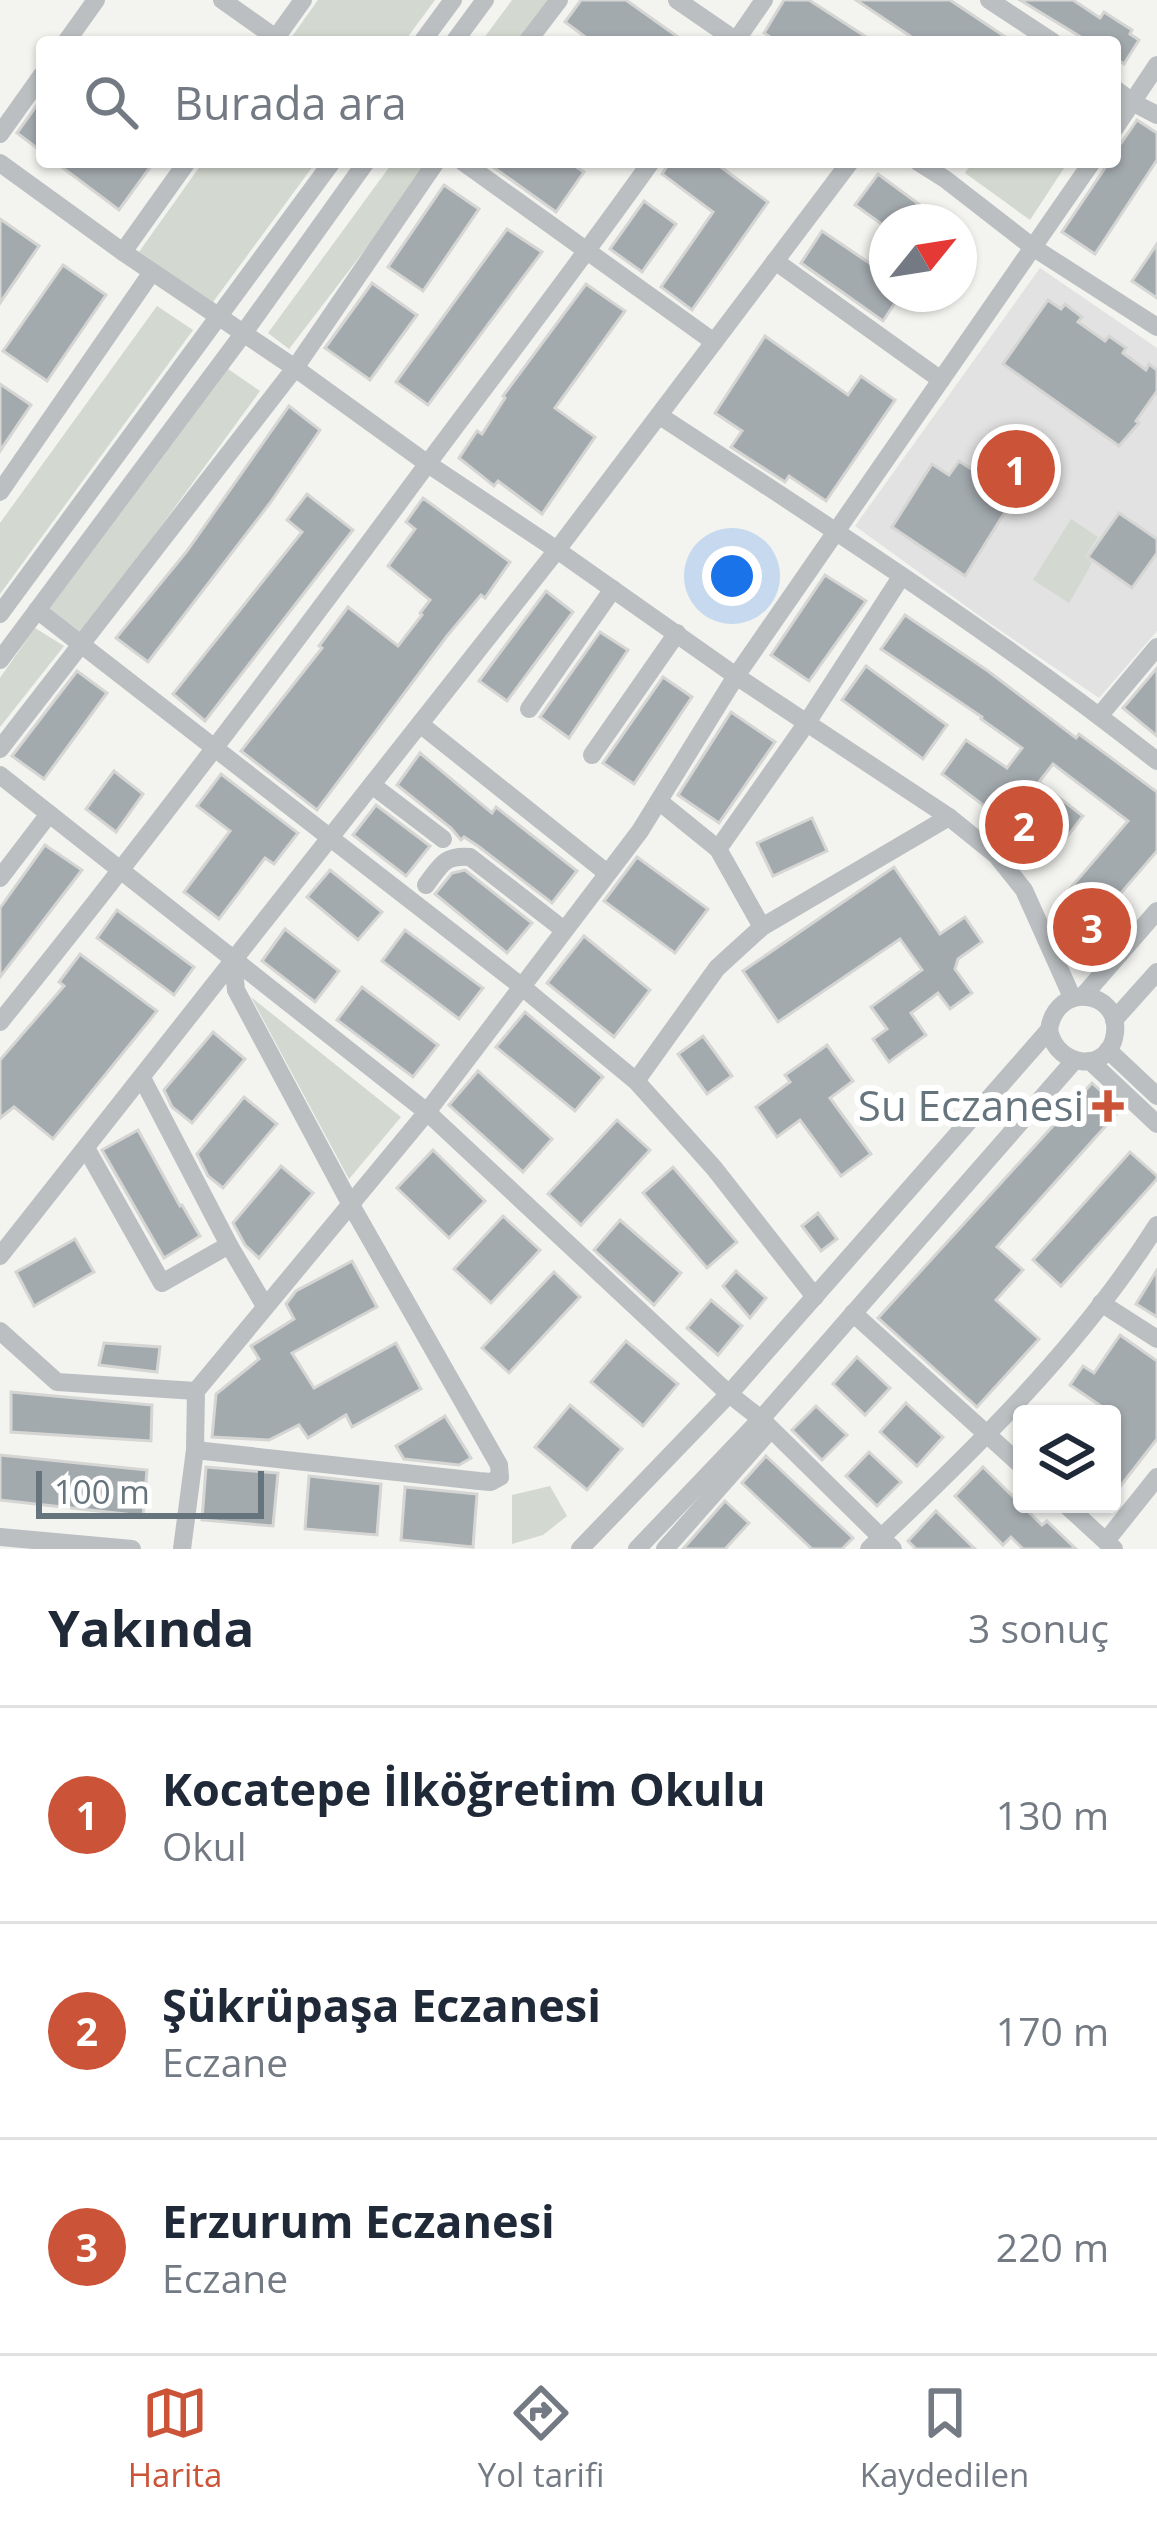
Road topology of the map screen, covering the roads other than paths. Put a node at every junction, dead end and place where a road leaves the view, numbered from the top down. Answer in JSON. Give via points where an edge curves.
{"nodes":[{"id":1,"x":222,"y":0,"type":"edge"},
{"id":2,"x":303,"y":0,"type":"edge"},
{"id":3,"x":453,"y":0,"type":"edge"},
{"id":4,"x":485,"y":0,"type":"edge"},
{"id":5,"x":559,"y":0,"type":"edge"},
{"id":6,"x":677,"y":0,"type":"edge"},
{"id":7,"x":764,"y":0,"type":"edge"},
{"id":8,"x":989,"y":0,"type":"edge"},
{"id":9,"x":89,"y":2,"type":"edge"},
{"id":10,"x":69,"y":36,"type":"edge"},
{"id":11,"x":269,"y":36,"type":"edge"},
{"id":12,"x":277,"y":36,"type":"edge"},
{"id":13,"x":426,"y":36,"type":"edge"},
{"id":14,"x":458,"y":36,"type":"edge"},
{"id":15,"x":532,"y":36,"type":"edge"},
{"id":16,"x":728,"y":36,"type":"edge"},
{"id":17,"x":740,"y":36,"type":"edge"},
{"id":18,"x":1040,"y":36,"type":"edge"},
{"id":19,"x":1157,"y":64,"type":"edge"},
{"id":20,"x":36,"y":83,"type":"edge"},
{"id":21,"x":1121,"y":94,"type":"edge"},
{"id":22,"x":1132,"y":102,"type":"junction"},
{"id":23,"x":1157,"y":115,"type":"edge"},
{"id":24,"x":1121,"y":119,"type":"edge"},
{"id":25,"x":0,"y":134,"type":"edge"},
{"id":26,"x":183,"y":168,"type":"edge"},
{"id":27,"x":328,"y":168,"type":"edge"},
{"id":28,"x":362,"y":168,"type":"edge"},
{"id":29,"x":432,"y":168,"type":"edge"},
{"id":30,"x":471,"y":168,"type":"edge"},
{"id":31,"x":647,"y":168,"type":"edge"},
{"id":32,"x":845,"y":168,"type":"edge"},
{"id":33,"x":928,"y":168,"type":"edge"},
{"id":34,"x":953,"y":168,"type":"edge"},
{"id":35,"x":1088,"y":168,"type":"edge"},
{"id":36,"x":3,"y":173,"type":"edge"},
{"id":37,"x":945,"y":179,"type":"junction"},
{"id":38,"x":1034,"y":248,"type":"junction"},
{"id":39,"x":123,"y":252,"type":"junction"},
{"id":40,"x":587,"y":252,"type":"junction"},
{"id":41,"x":775,"y":261,"type":"junction"},
{"id":42,"x":152,"y":272,"type":"junction"},
{"id":43,"x":219,"y":319,"type":"junction"},
{"id":44,"x":1157,"y":327,"type":"edge"},
{"id":45,"x":243,"y":334,"type":"junction"},
{"id":46,"x":714,"y":341,"type":"junction"},
{"id":47,"x":295,"y":368,"type":"junction"},
{"id":48,"x":941,"y":380,"type":"junction"},
{"id":49,"x":660,"y":416,"type":"junction"},
{"id":50,"x":428,"y":464,"type":"junction"},
{"id":51,"x":2,"y":486,"type":"edge"},
{"id":52,"x":836,"y":531,"type":"junction"},
{"id":53,"x":557,"y":550,"type":"junction"},
{"id":54,"x":901,"y":577,"type":"junction"},
{"id":55,"x":614,"y":589,"type":"junction"},
{"id":56,"x":37,"y":610,"type":"junction"},
{"id":57,"x":0,"y":614,"type":"edge"},
{"id":58,"x":677,"y":633,"type":"junction"},
{"id":59,"x":82,"y":643,"type":"junction"},
{"id":60,"x":1157,"y":647,"type":"edge"},
{"id":61,"x":0,"y":660,"type":"edge"},
{"id":62,"x":736,"y":676,"type":"junction"},
{"id":63,"x":529,"y":709,"type":"dead end"},
{"id":64,"x":1100,"y":716,"type":"junction"},
{"id":65,"x":808,"y":721,"type":"junction"},
{"id":66,"x":420,"y":724,"type":"junction"},
{"id":67,"x":217,"y":748,"type":"junction"},
{"id":68,"x":0,"y":749,"type":"edge"},
{"id":69,"x":592,"y":755,"type":"dead end"},
{"id":70,"x":1157,"y":761,"type":"edge"},
{"id":71,"x":0,"y":775,"type":"edge"},
{"id":72,"x":372,"y":785,"type":"junction"},
{"id":73,"x":660,"y":802,"type":"junction"},
{"id":74,"x":50,"y":814,"type":"junction"},
{"id":75,"x":949,"y":817,"type":"junction"},
{"id":76,"x":331,"y":838,"type":"junction"},
{"id":77,"x":443,"y":838,"type":"dead end"},
{"id":78,"x":718,"y":849,"type":"junction"},
{"id":79,"x":122,"y":871,"type":"junction"},
{"id":80,"x":608,"y":873,"type":"junction"},
{"id":81,"x":0,"y":878,"type":"edge"},
{"id":82,"x":426,"y":885,"type":"dead end"},
{"id":83,"x":1157,"y":911,"type":"edge"},
{"id":84,"x":762,"y":927,"type":"junction"},
{"id":85,"x":564,"y":930,"type":"junction"},
{"id":86,"x":233,"y":960,"type":"junction"},
{"id":87,"x":1157,"y":972,"type":"edge"},
{"id":88,"x":521,"y":986,"type":"junction"},
{"id":89,"x":1078,"y":996,"type":"junction"},
{"id":90,"x":1114,"y":1020,"type":"junction"},
{"id":91,"x":0,"y":1022,"type":"edge"},
{"id":92,"x":1049,"y":1030,"type":"junction"},
{"id":93,"x":1108,"y":1050,"type":"junction"},
{"id":94,"x":1082,"y":1061,"type":"junction"},
{"id":95,"x":142,"y":1078,"type":"junction"},
{"id":96,"x":636,"y":1081,"type":"junction"},
{"id":97,"x":1157,"y":1096,"type":"edge"},
{"id":98,"x":427,"y":1112,"type":"junction"},
{"id":99,"x":1157,"y":1124,"type":"edge"},
{"id":100,"x":86,"y":1148,"type":"junction"},
{"id":101,"x":351,"y":1205,"type":"junction"},
{"id":102,"x":1155,"y":1234,"type":"edge"},
{"id":103,"x":229,"y":1245,"type":"junction"},
{"id":104,"x":0,"y":1256,"type":"edge"},
{"id":105,"x":815,"y":1297,"type":"junction"},
{"id":106,"x":1101,"y":1303,"type":"junction"},
{"id":107,"x":265,"y":1306,"type":"junction"},
{"id":108,"x":853,"y":1313,"type":"junction"},
{"id":109,"x":0,"y":1331,"type":"edge"},
{"id":110,"x":1157,"y":1339,"type":"edge"},
{"id":111,"x":196,"y":1391,"type":"junction"},
{"id":112,"x":729,"y":1394,"type":"junction"},
{"id":113,"x":766,"y":1424,"type":"junction"},
{"id":114,"x":988,"y":1436,"type":"junction"},
{"id":115,"x":195,"y":1450,"type":"junction"},
{"id":116,"x":1013,"y":1458,"type":"edge"},
{"id":117,"x":1157,"y":1478,"type":"edge"},
{"id":118,"x":1075,"y":1513,"type":"edge"},
{"id":119,"x":0,"y":1537,"type":"edge"},
{"id":120,"x":881,"y":1545,"type":"edge"},
{"id":121,"x":1110,"y":1545,"type":"edge"},
{"id":122,"x":132,"y":1549,"type":"edge"},
{"id":123,"x":182,"y":1549,"type":"edge"},
{"id":124,"x":580,"y":1549,"type":"edge"},
{"id":125,"x":637,"y":1549,"type":"edge"},
{"id":126,"x":665,"y":1549,"type":"edge"}],
"edges":[{"from":1,"to":11,"type":"street"},
{"from":2,"to":12,"type":"street"},
{"from":3,"to":13,"type":"street"},
{"from":4,"to":14,"type":"street"},
{"from":5,"to":15,"type":"street"},
{"from":6,"to":16,"type":"street"},
{"from":7,"to":17,"type":"street"},
{"from":8,"to":18,"type":"street"},
{"from":9,"to":10,"type":"street"},
{"from":19,"to":22,"type":"street"},
{"from":20,"to":25,"type":"street"},
{"from":21,"to":22,"type":"street"},
{"from":22,"to":23,"type":"street"},
{"from":22,"to":24,"type":"street"},
{"from":26,"to":39,"type":"street"},
{"from":27,"to":43,"type":"street"},
{"from":28,"to":45,"type":"street"},
{"from":29,"to":47,"type":"street"},
{"from":30,"to":40,"type":"street"},
{"from":31,"to":40,"type":"street"},
{"from":32,"to":41,"type":"street"},
{"from":33,"to":37,"type":"street"},
{"from":34,"to":37,"type":"street"},
{"from":35,"to":38,"type":"street"},
{"from":36,"to":39,"type":"street"},
{"from":37,"to":38,"type":"street"},
{"from":38,"to":44,"type":"street"},
{"from":38,"to":48,"type":"street"},
{"from":39,"to":42,"type":"street"},
{"from":40,"to":46,"type":"street"},
{"from":40,"to":50,"type":"street"},
{"from":41,"to":46,"type":"street"},
{"from":41,"to":48,"type":"street"},
{"from":42,"to":43,"type":"street"},
{"from":42,"to":51,"type":"street"},
{"from":43,"to":45,"type":"street"},
{"from":43,"to":57,"type":"street"},
{"from":45,"to":47,"type":"street"},
{"from":45,"to":56,"type":"street"},
{"from":46,"to":49,"type":"street"},
{"from":47,"to":50,"type":"street"},
{"from":47,"to":59,"type":"street"},
{"from":48,"to":52,"type":"street"},
{"from":49,"to":52,"type":"street"},
{"from":49,"to":53,"type":"street"},
{"from":50,"to":53,"type":"street"},
{"from":50,"to":67,"type":"street"},
{"from":52,"to":54,"type":"street"},
{"from":52,"to":62,"type":"street"},
{"from":53,"to":55,"type":"street"},
{"from":53,"to":66,"type":"street"},
{"from":54,"to":64,"type":"street"},
{"from":54,"to":65,"type":"street"},
{"from":55,"to":58,"type":"street"},
{"from":55,"to":63,"type":"street"},
{"from":56,"to":59,"type":"street"},
{"from":56,"to":61,"type":"street"},
{"from":58,"to":62,"type":"street"},
{"from":58,"to":69,"type":"street"},
{"from":59,"to":67,"type":"street"},
{"from":59,"to":68,"type":"street"},
{"from":60,"to":64,"type":"street"},
{"from":62,"to":65,"type":"street"},
{"from":62,"to":73,"type":"street"},
{"from":64,"to":70,"type":"street"},
{"from":65,"to":75,"type":"street"},
{"from":65,"to":78,"type":"street"},
{"from":66,"to":72,"type":"street"},
{"from":66,"to":80,"type":"street"},
{"from":67,"to":76,"type":"street"},
{"from":67,"to":79,"type":"street"},
{"from":71,"to":74,"type":"street"},
{"from":72,"to":76,"type":"street"},
{"from":72,"to":77,"type":"street"},
{"from":73,"to":78,"type":"street"},
{"from":73,"to":80,"type":"street"},
{"from":74,"to":79,"type":"street"},
{"from":74,"to":81,"type":"street"},
{"from":75,"to":84,"type":"street"},
{"from":75,"to":89,"type":"street","via":[[1024,890]]},
{"from":76,"to":86,"type":"street"},
{"from":76,"to":88,"type":"street"},
{"from":78,"to":84,"type":"street"},
{"from":79,"to":86,"type":"street"},
{"from":79,"to":91,"type":"street"},
{"from":80,"to":85,"type":"street"},
{"from":82,"to":85,"type":"street","via":[[443,862],[470,857]]},
{"from":83,"to":89,"type":"street"},
{"from":84,"to":96,"type":"street","via":[[717,968]]},
{"from":85,"to":88,"type":"street"},
{"from":86,"to":95,"type":"street"},
{"from":86,"to":98,"type":"street"},
{"from":86,"to":101,"type":"street","via":[[236,989]]},
{"from":87,"to":90,"type":"street"},
{"from":88,"to":96,"type":"street"},
{"from":88,"to":98,"type":"street"},
{"from":89,"to":90,"type":"street","via":[[1102,1003]]},
{"from":89,"to":92,"type":"street","via":[[1055,1010]]},
{"from":90,"to":93,"type":"street"},
{"from":92,"to":94,"type":"street","via":[[1057,1049]]},
{"from":92,"to":105,"type":"street"},
{"from":93,"to":94,"type":"street"},
{"from":93,"to":97,"type":"street"},
{"from":94,"to":99,"type":"street"},
{"from":94,"to":108,"type":"street"},
{"from":95,"to":100,"type":"street"},
{"from":95,"to":103,"type":"street"},
{"from":96,"to":105,"type":"street"},
{"from":98,"to":101,"type":"street"},
{"from":98,"to":112,"type":"street"},
{"from":100,"to":103,"type":"street","via":[[162,1283]]},
{"from":100,"to":104,"type":"street"},
{"from":101,"to":107,"type":"street"},
{"from":101,"to":115,"type":"street","via":[[500,1477]]},
{"from":102,"to":106,"type":"street"},
{"from":103,"to":107,"type":"street"},
{"from":105,"to":112,"type":"street"},
{"from":106,"to":110,"type":"street"},
{"from":106,"to":114,"type":"street"},
{"from":107,"to":111,"type":"street"},
{"from":108,"to":113,"type":"street"},
{"from":108,"to":114,"type":"street"},
{"from":109,"to":111,"type":"street","via":[[57,1382]]},
{"from":111,"to":115,"type":"street"},
{"from":112,"to":113,"type":"street"},
{"from":112,"to":124,"type":"street"},
{"from":113,"to":120,"type":"street"},
{"from":113,"to":125,"type":"street"},
{"from":113,"to":126,"type":"street"},
{"from":114,"to":116,"type":"street"},
{"from":114,"to":120,"type":"street"},
{"from":115,"to":123,"type":"street"},
{"from":117,"to":121,"type":"street"},
{"from":118,"to":121,"type":"street"},
{"from":119,"to":122,"type":"street"}]}
